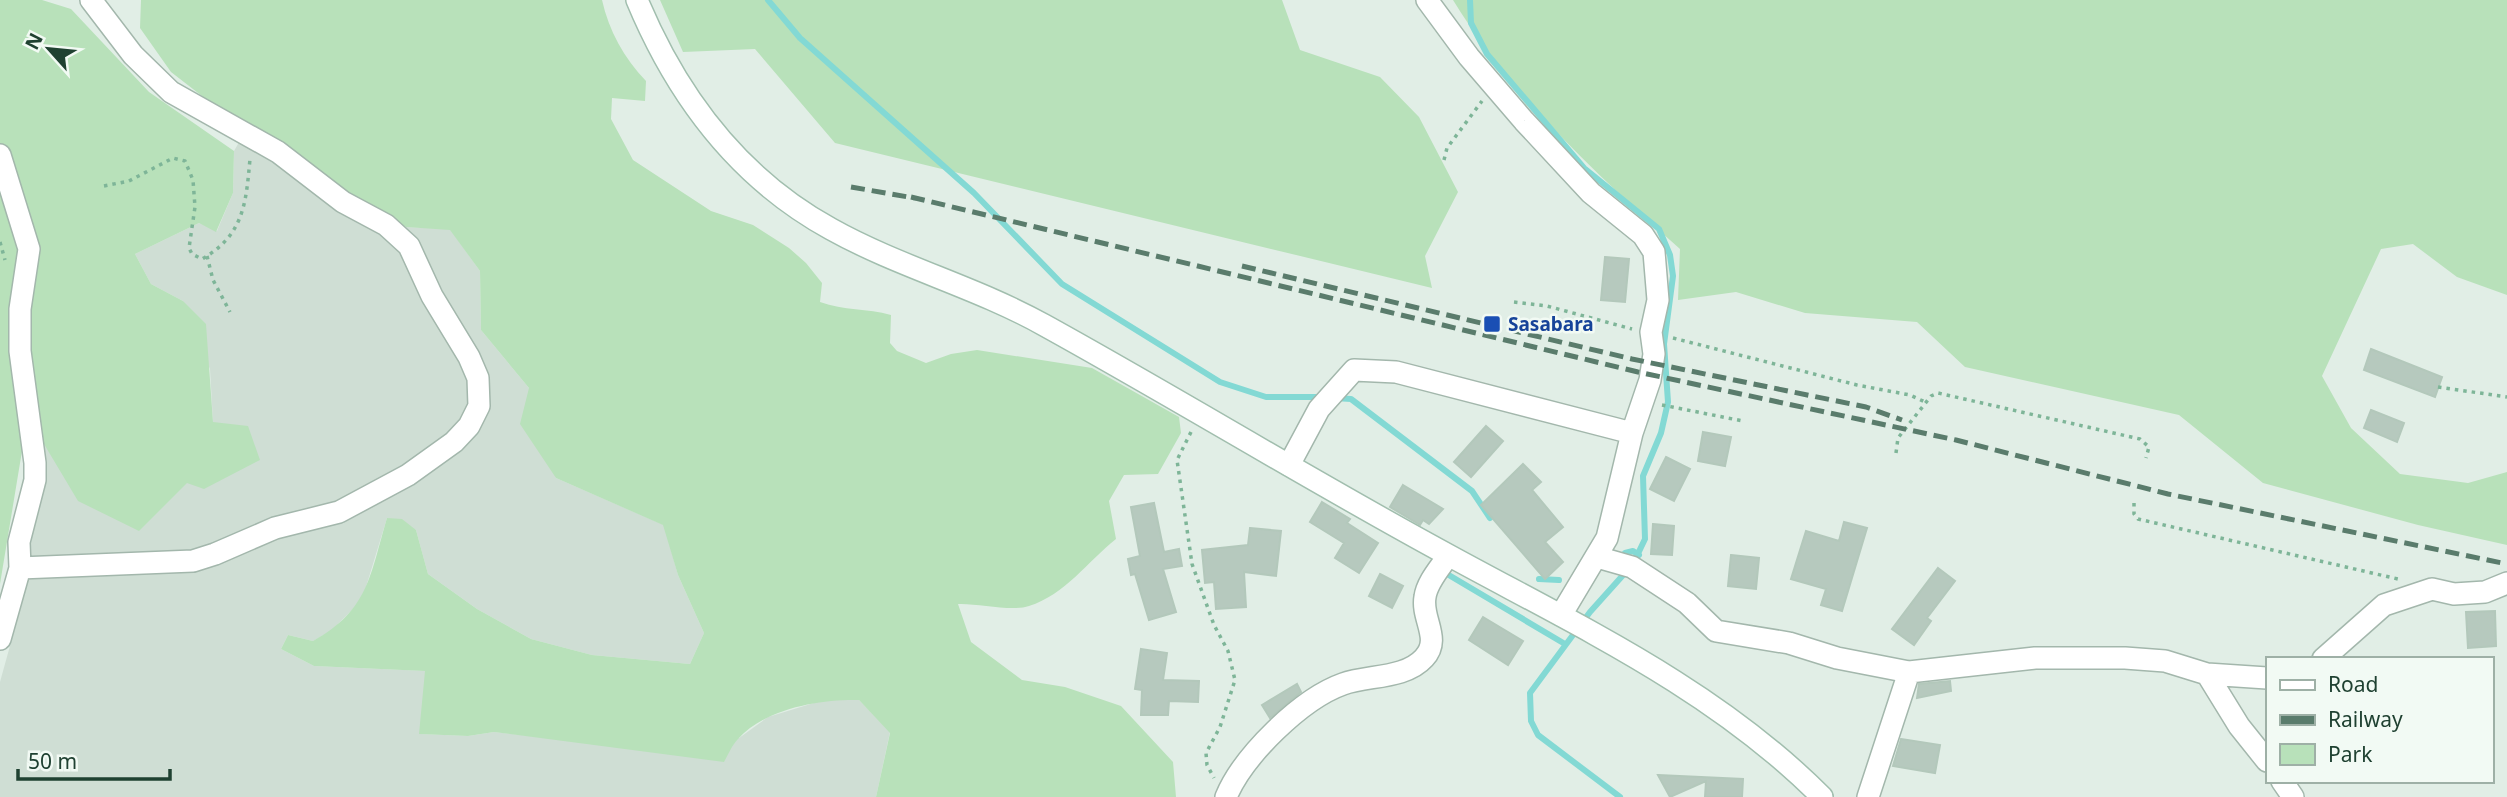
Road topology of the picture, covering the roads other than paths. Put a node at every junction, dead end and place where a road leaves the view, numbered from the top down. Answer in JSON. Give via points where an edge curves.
{"nodes":[{"id":1,"x":91,"y":0,"type":"edge"},
{"id":2,"x":637,"y":0,"type":"edge"},
{"id":3,"x":1427,"y":0,"type":"edge"},
{"id":4,"x":0,"y":156,"type":"edge"},
{"id":5,"x":1632,"y":433,"type":"junction"},
{"id":6,"x":1289,"y":465,"type":"junction"},
{"id":7,"x":1448,"y":555,"type":"junction"},
{"id":8,"x":1597,"y":557,"type":"junction"},
{"id":9,"x":20,"y":568,"type":"junction"},
{"id":10,"x":2507,"y":583,"type":"edge"},
{"id":11,"x":1561,"y":615,"type":"junction"},
{"id":12,"x":0,"y":639,"type":"edge"},
{"id":13,"x":2325,"y":657,"type":"edge"},
{"id":14,"x":1909,"y":672,"type":"junction"},
{"id":15,"x":2207,"y":674,"type":"junction"},
{"id":16,"x":2266,"y":677,"type":"edge"},
{"id":17,"x":2266,"y":760,"type":"edge"},
{"id":18,"x":1228,"y":792,"type":"edge"},
{"id":19,"x":1822,"y":797,"type":"edge"},
{"id":20,"x":1868,"y":797,"type":"edge"}],
"edges":[{"from":1,"to":9,"type":"street","via":[[133,55],[171,92],[278,152],[343,202],[386,225],[409,246],[478,379],[479,406],[454,442],[408,475],[339,512],[275,528],[192,561]]},
{"from":2,"to":6,"type":"street","via":[[670,72],[711,128],[789,202],[867,247],[1040,322]]},
{"from":3,"to":5,"type":"street","via":[[1491,83],[1591,192],[1643,235],[1654,252],[1658,278],[1651,332],[1654,354]]},
{"from":4,"to":9,"type":"street","via":[[29,249],[20,309],[20,351],[35,480],[19,542]]},
{"from":5,"to":6,"type":"street","via":[[1396,372],[1354,370],[1319,409]]},
{"from":5,"to":8,"type":"street","via":[[1607,538]]},
{"from":6,"to":7,"type":"street"},
{"from":7,"to":11,"type":"street"},
{"from":7,"to":18,"type":"street","via":[[1425,595],[1432,639],[1423,660],[1325,693],[1265,742]]},
{"from":8,"to":11,"type":"street"},
{"from":8,"to":14,"type":"street","via":[[1632,567],[1687,603],[1716,631]]},
{"from":9,"to":12,"type":"street"},
{"from":10,"to":13,"type":"street","via":[[2485,592],[2454,594],[2432,589],[2384,605]]},
{"from":11,"to":19,"type":"street","via":[[1677,680],[1755,737]]},
{"from":14,"to":15,"type":"street","via":[[2035,658],[2125,658],[2165,661]]},
{"from":14,"to":20,"type":"street"},
{"from":15,"to":16,"type":"street"},
{"from":15,"to":17,"type":"street"}]}
